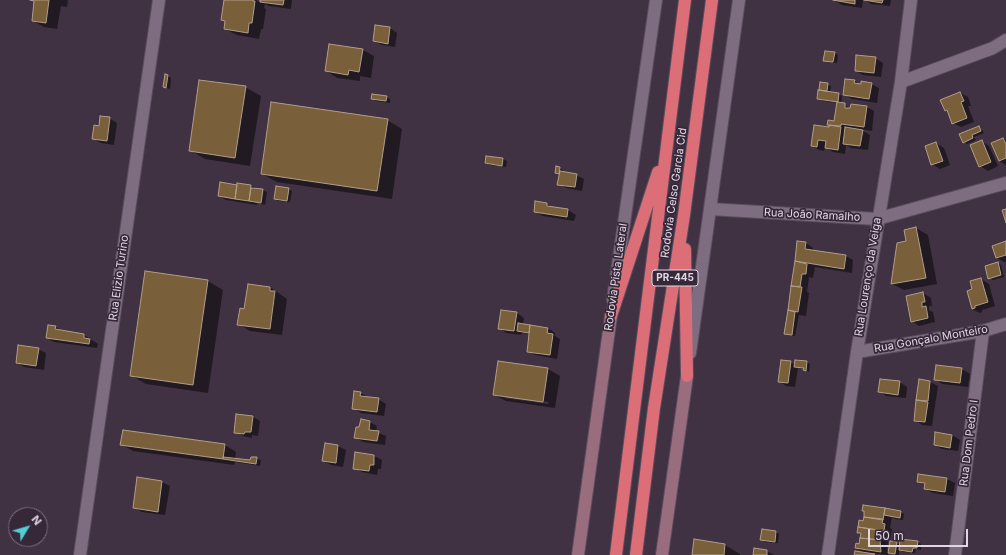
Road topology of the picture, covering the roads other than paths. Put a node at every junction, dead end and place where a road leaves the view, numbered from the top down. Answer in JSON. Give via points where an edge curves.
{"nodes":[{"id":1,"x":159,"y":0,"type":"edge"},
{"id":2,"x":656,"y":0,"type":"edge"},
{"id":3,"x":685,"y":0,"type":"edge"},
{"id":4,"x":712,"y":0,"type":"edge"},
{"id":5,"x":739,"y":0,"type":"edge"},
{"id":6,"x":911,"y":0,"type":"edge"},
{"id":7,"x":1006,"y":40,"type":"edge"},
{"id":8,"x":900,"y":82,"type":"junction"},
{"id":9,"x":667,"y":146,"type":"junction"},
{"id":10,"x":1006,"y":183,"type":"edge"},
{"id":11,"x":710,"y":209,"type":"junction"},
{"id":12,"x":684,"y":216,"type":"junction"},
{"id":13,"x":877,"y":219,"type":"junction"},
{"id":14,"x":610,"y":316,"type":"junction"},
{"id":15,"x":1006,"y":324,"type":"edge"},
{"id":16,"x":983,"y":331,"type":"junction"},
{"id":17,"x":856,"y":352,"type":"junction"},
{"id":18,"x":687,"y":376,"type":"junction"},
{"id":19,"x":80,"y":555,"type":"edge"},
{"id":20,"x":578,"y":555,"type":"edge"},
{"id":21,"x":616,"y":555,"type":"edge"},
{"id":22,"x":636,"y":555,"type":"edge"},
{"id":23,"x":662,"y":555,"type":"edge"},
{"id":24,"x":828,"y":555,"type":"edge"},
{"id":25,"x":955,"y":555,"type":"edge"}],
"edges":[{"from":1,"to":19,"type":"street","name":"Rua Elizio Turino"},
{"from":2,"to":14,"type":"street","name":"Rodovia Pista Lateral"},
{"from":3,"to":9,"type":"highway","name":"Rodovia Celso Garcia Cid","number":"PR-445"},
{"from":4,"to":12,"type":"highway","name":"Rodovia Celso Garcia Cid","number":"PR-445"},
{"from":5,"to":11,"type":"street","number":"PR-445"},
{"from":6,"to":8,"type":"street","name":"Rua Lourenço da Veiga"},
{"from":7,"to":8,"type":"street","via":[[993,48]]},
{"from":8,"to":13,"type":"street","name":"Rua Lourenço da Veiga"},
{"from":9,"to":14,"type":"highway"},
{"from":9,"to":21,"type":"highway","name":"Rodovia Celso Garcia Cid","number":"PR-445"},
{"from":10,"to":13,"type":"street","name":"Rua João Ramalho"},
{"from":11,"to":13,"type":"street","name":"Rua João Ramalho"},
{"from":11,"to":18,"type":"street","number":"PR-445"},
{"from":12,"to":18,"type":"highway"},
{"from":12,"to":22,"type":"highway","name":"Rodovia Celso Garcia Cid","number":"PR-445","via":[[654,408]]},
{"from":13,"to":17,"type":"street","name":"Rua Lourenço da Veiga"},
{"from":14,"to":20,"type":"main road","name":"Rodovia Pista Lateral"},
{"from":15,"to":16,"type":"street","name":"Rua Gonçalo Monteiro"},
{"from":16,"to":17,"type":"street","name":"Rua Gonçalo Monteiro"},
{"from":16,"to":25,"type":"street","name":"Rua Dom Pedro I"},
{"from":17,"to":24,"type":"street","name":"Rua Lourenço da Veiga"},
{"from":18,"to":23,"type":"main road","number":"PR-445"}]}
